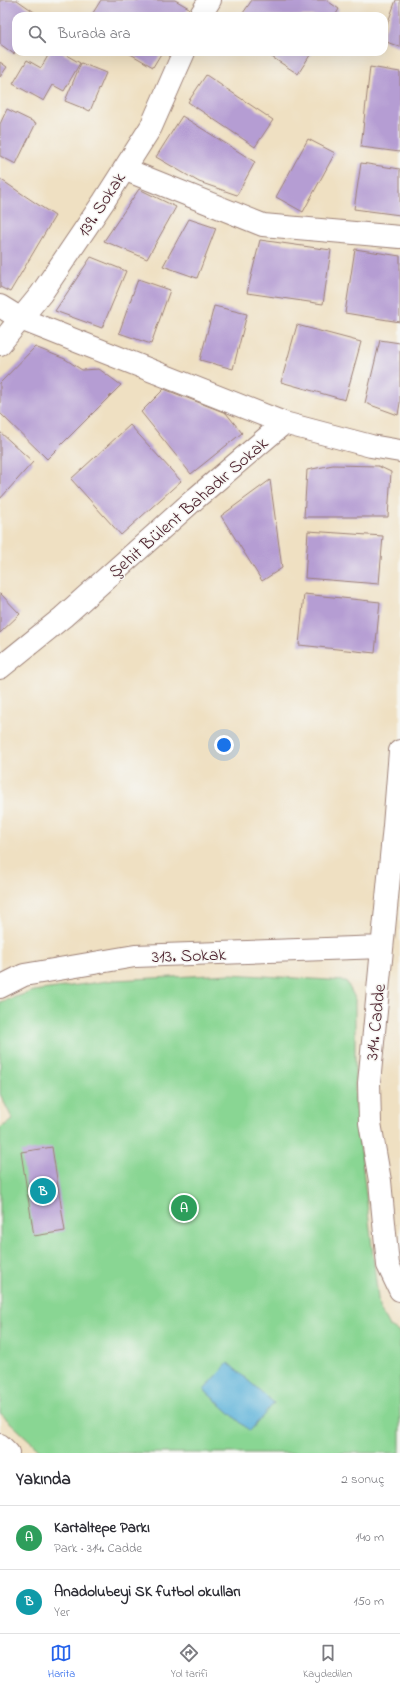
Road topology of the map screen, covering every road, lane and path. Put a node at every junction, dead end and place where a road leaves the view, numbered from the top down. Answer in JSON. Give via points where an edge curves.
{"nodes":[{"id":1,"x":210,"y":0,"type":"edge"},
{"id":2,"x":202,"y":12,"type":"edge"},
{"id":3,"x":182,"y":56,"type":"edge"},
{"id":4,"x":124,"y":169,"type":"junction"},
{"id":5,"x":400,"y":237,"type":"edge"},
{"id":6,"x":0,"y":306,"type":"edge"},
{"id":7,"x":21,"y":319,"type":"junction"},
{"id":8,"x":0,"y":344,"type":"edge"},
{"id":9,"x":284,"y":423,"type":"junction"},
{"id":10,"x":400,"y":451,"type":"edge"},
{"id":11,"x":0,"y":668,"type":"edge"},
{"id":12,"x":400,"y":751,"type":"edge"},
{"id":13,"x":382,"y":947,"type":"junction"},
{"id":14,"x":0,"y":987,"type":"edge"},
{"id":15,"x":400,"y":1290,"type":"edge"},
{"id":16,"x":0,"y":1445,"type":"edge"},
{"id":17,"x":8,"y":1453,"type":"edge"}],
"edges":[{"from":1,"to":2,"type":"street"},
{"from":3,"to":4,"type":"street","name":"139. Sokak","via":[[151,127]]},
{"from":4,"to":5,"type":"street","via":[[263,225]]},
{"from":4,"to":7,"type":"street","name":"139. Sokak"},
{"from":6,"to":7,"type":"street"},
{"from":7,"to":8,"type":"street","name":"139. Sokak"},
{"from":7,"to":9,"type":"street"},
{"from":9,"to":10,"type":"street","name":"Şehit Bülent Bahadır Sokak"},
{"from":9,"to":11,"type":"street","name":"Şehit Bülent Bahadır Sokak","via":[[63,617]]},
{"from":12,"to":13,"type":"street","name":"314. Cadde"},
{"from":13,"to":14,"type":"street","name":"313. Sokak","via":[[135,956],[24,975]]},
{"from":13,"to":15,"type":"street","name":"314. Cadde","via":[[369,1083],[370,1123],[380,1182],[388,1265]]},
{"from":16,"to":17,"type":"street"}]}
